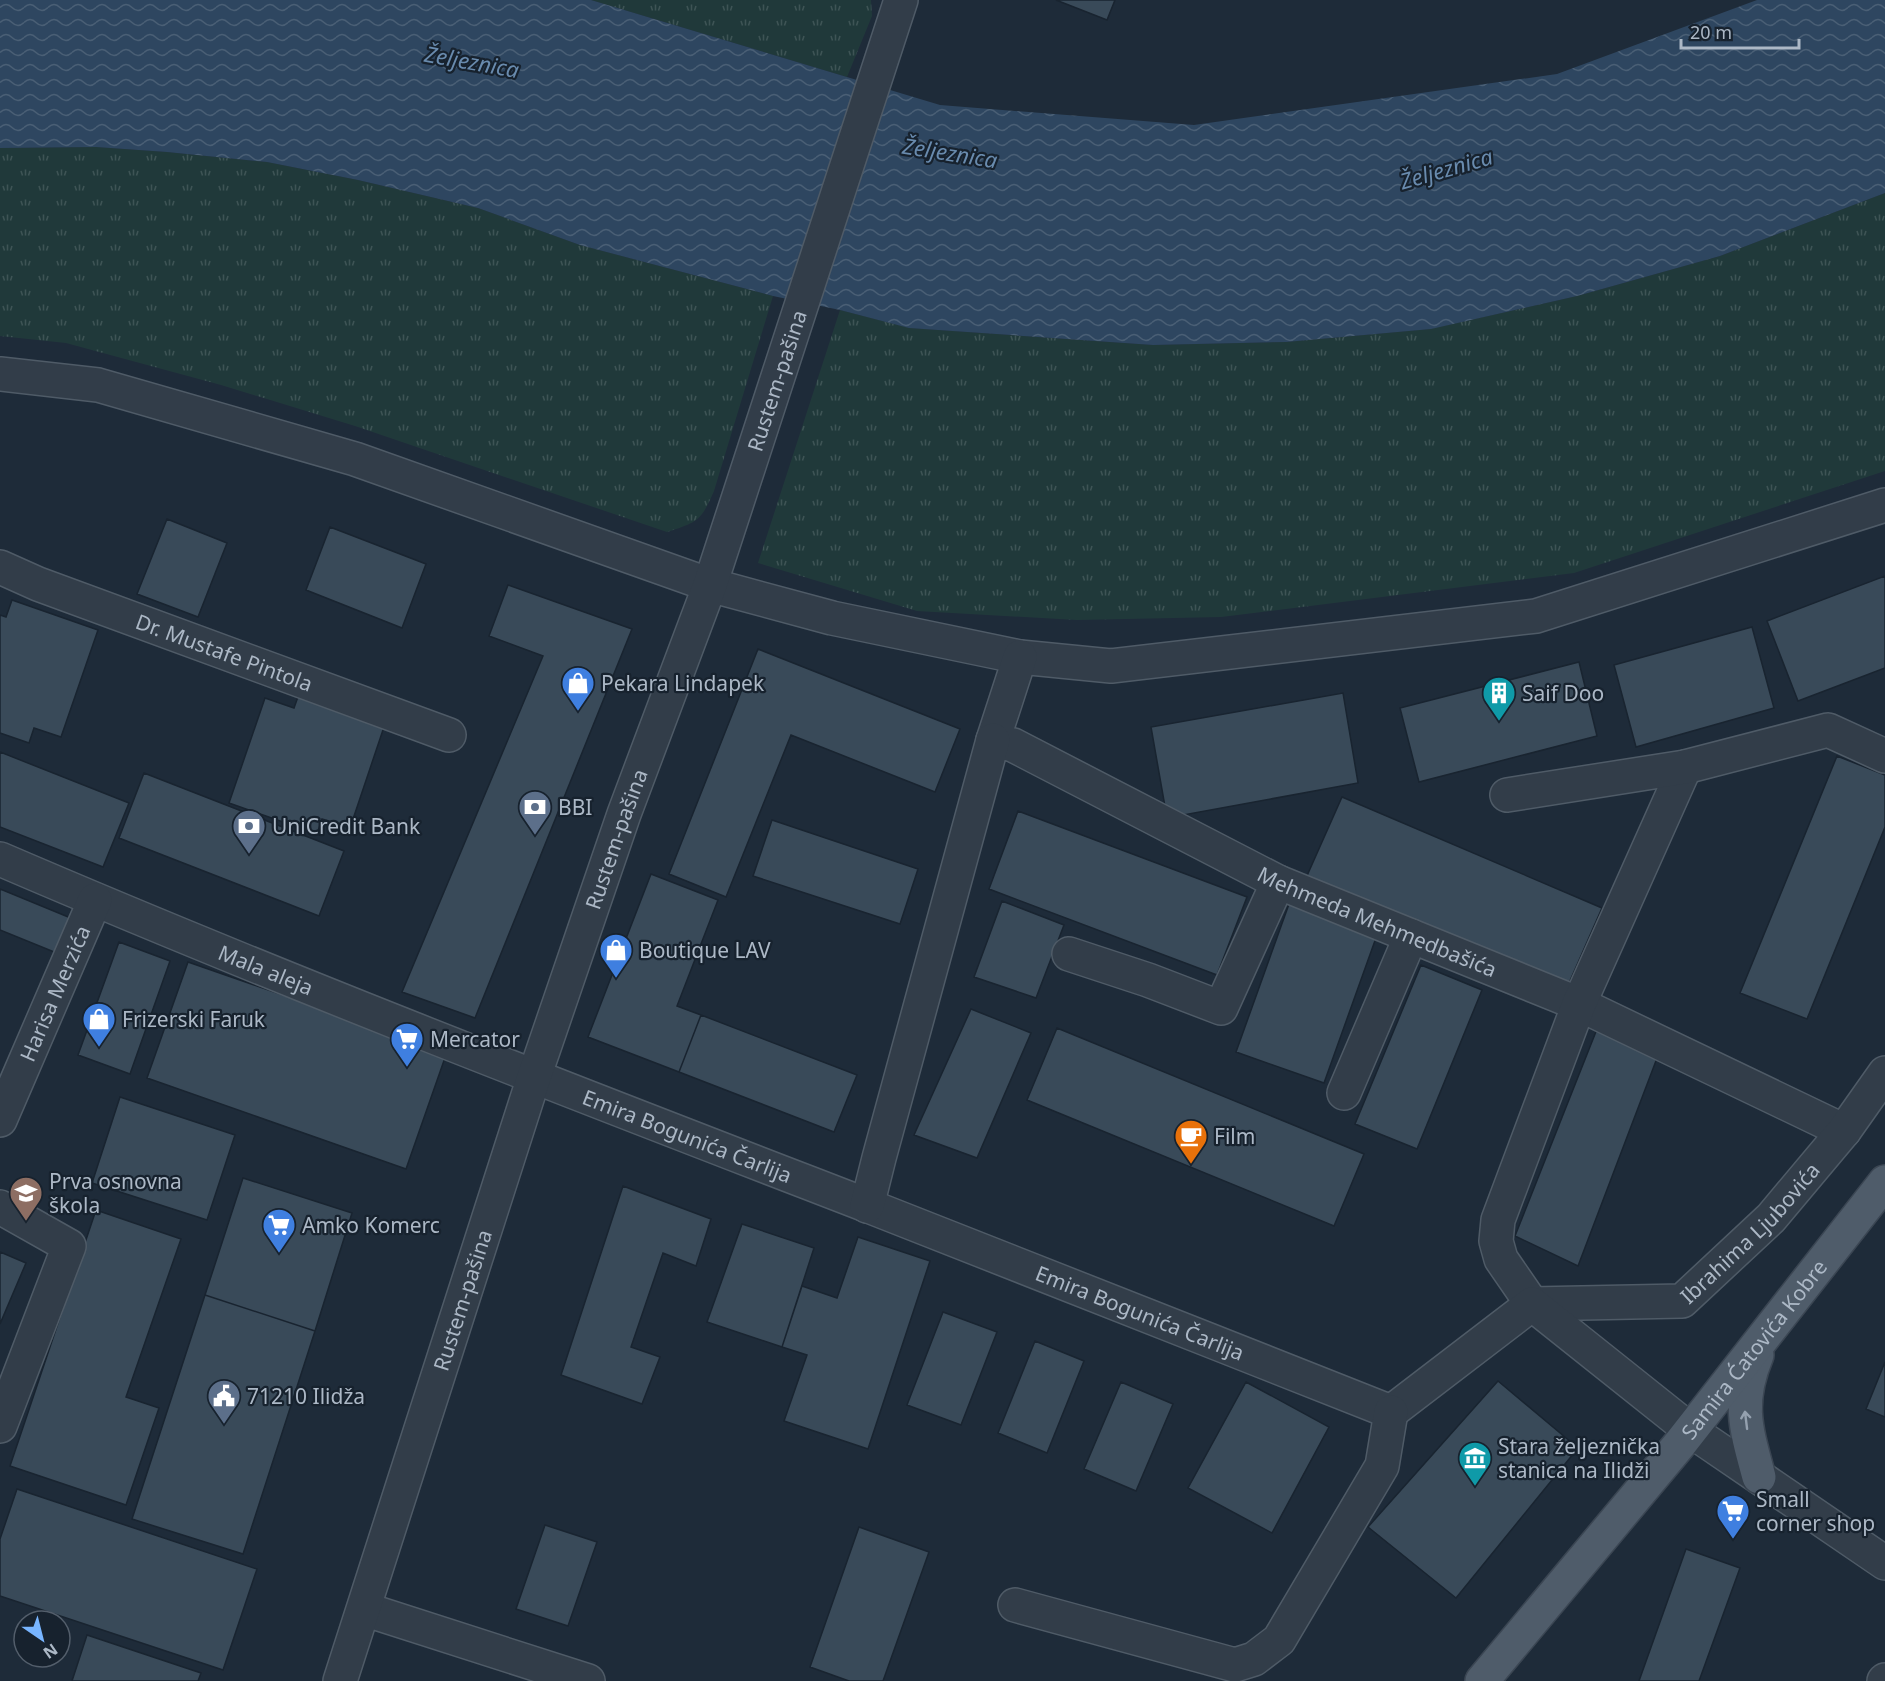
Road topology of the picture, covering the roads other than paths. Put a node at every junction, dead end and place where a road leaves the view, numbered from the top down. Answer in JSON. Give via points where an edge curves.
{"nodes":[{"id":1,"x":901,"y":0,"type":"edge"},
{"id":2,"x":0,"y":374,"type":"edge"},
{"id":3,"x":1885,"y":505,"type":"edge"},
{"id":4,"x":0,"y":567,"type":"edge"},
{"id":5,"x":710,"y":585,"type":"junction"},
{"id":6,"x":1020,"y":657,"type":"junction"},
{"id":7,"x":449,"y":735,"type":"dead end"},
{"id":8,"x":993,"y":740,"type":"junction"},
{"id":9,"x":1885,"y":756,"type":"edge"},
{"id":10,"x":1685,"y":766,"type":"junction"},
{"id":11,"x":1507,"y":795,"type":"dead end"},
{"id":12,"x":0,"y":859,"type":"edge"},
{"id":13,"x":1278,"y":882,"type":"junction"},
{"id":14,"x":95,"y":900,"type":"junction"},
{"id":15,"x":1411,"y":936,"type":"junction"},
{"id":16,"x":1069,"y":954,"type":"dead end"},
{"id":17,"x":1579,"y":1004,"type":"junction"},
{"id":18,"x":1885,"y":1073,"type":"edge"},
{"id":19,"x":534,"y":1077,"type":"junction"},
{"id":20,"x":1344,"y":1093,"type":"dead end"},
{"id":21,"x":0,"y":1120,"type":"edge"},
{"id":22,"x":1844,"y":1131,"type":"junction"},
{"id":23,"x":1885,"y":1182,"type":"edge"},
{"id":24,"x":867,"y":1206,"type":"junction"},
{"id":25,"x":0,"y":1207,"type":"edge"},
{"id":26,"x":1532,"y":1304,"type":"junction"},
{"id":27,"x":1766,"y":1334,"type":"junction"},
{"id":28,"x":1391,"y":1412,"type":"junction"},
{"id":29,"x":0,"y":1426,"type":"edge"},
{"id":30,"x":1690,"y":1430,"type":"junction"},
{"id":31,"x":1759,"y":1477,"type":"junction"},
{"id":32,"x":1885,"y":1563,"type":"edge"},
{"id":33,"x":1015,"y":1605,"type":"dead end"},
{"id":34,"x":364,"y":1609,"type":"junction"},
{"id":35,"x":340,"y":1681,"type":"edge"},
{"id":36,"x":588,"y":1681,"type":"edge"},
{"id":37,"x":1482,"y":1681,"type":"edge"}],
"edges":[{"from":1,"to":5,"type":"street","name":"Rustem-pašina"},
{"from":2,"to":5,"type":"street","via":[[98,385],[355,459]]},
{"from":3,"to":6,"type":"street","via":[[1536,616],[1111,666]]},
{"from":4,"to":7,"type":"street","name":"Dr. Mustafe Pintola"},
{"from":5,"to":6,"type":"street","via":[[832,618]]},
{"from":5,"to":19,"type":"street","name":"Rustem-pašina","via":[[624,814]]},
{"from":6,"to":8,"type":"street"},
{"from":8,"to":13,"type":"street","name":"Mehmeda Mehmedbašića","via":[[1013,745]]},
{"from":8,"to":24,"type":"street"},
{"from":9,"to":10,"type":"street","via":[[1828,730]]},
{"from":10,"to":11,"type":"street"},
{"from":10,"to":17,"type":"street"},
{"from":12,"to":14,"type":"street","name":"Mala aleja"},
{"from":13,"to":15,"type":"street","name":"Mehmeda Mehmedbašića"},
{"from":13,"to":16,"type":"street","via":[[1221,1008]]},
{"from":14,"to":19,"type":"street","name":"Mala aleja"},
{"from":14,"to":21,"type":"street","name":"Harisa Merzića"},
{"from":15,"to":17,"type":"street","name":"Mehmeda Mehmedbašića"},
{"from":15,"to":20,"type":"street"},
{"from":17,"to":22,"type":"street","name":"Mehmeda Mehmedbašića"},
{"from":17,"to":26,"type":"street","via":[[1498,1220],[1496,1240],[1501,1259]]},
{"from":18,"to":22,"type":"street","name":"Ibrahima Ljubovića"},
{"from":19,"to":24,"type":"street","name":"Emira Bogunića Čarlija"},
{"from":19,"to":34,"type":"street","name":"Rustem-pašina"},
{"from":22,"to":26,"type":"street","name":"Ibrahima Ljubovića","via":[[1771,1218],[1682,1301]]},
{"from":23,"to":27,"type":"main road","name":"Samira Ćatovića Kobre"},
{"from":24,"to":28,"type":"street","name":"Emira Bogunića Čarlija"},
{"from":25,"to":29,"type":"street","via":[[69,1246]]},
{"from":26,"to":28,"type":"street"},
{"from":26,"to":30,"type":"street"},
{"from":27,"to":30,"type":"main road","name":"Samira Ćatovića Kobre"},
{"from":31,"to":27,"type":"main road","one_way":true,"via":[[1744,1410],[1748,1376]]},
{"from":28,"to":33,"type":"street","via":[[1382,1466],[1279,1640],[1254,1659],[1235,1665]]},
{"from":30,"to":31,"type":"street"},
{"from":30,"to":37,"type":"main road","name":"Samira Ćatovića Kobre"},
{"from":31,"to":32,"type":"street"},
{"from":34,"to":35,"type":"street","name":"Rustem-pašina"},
{"from":34,"to":36,"type":"street"}]}
